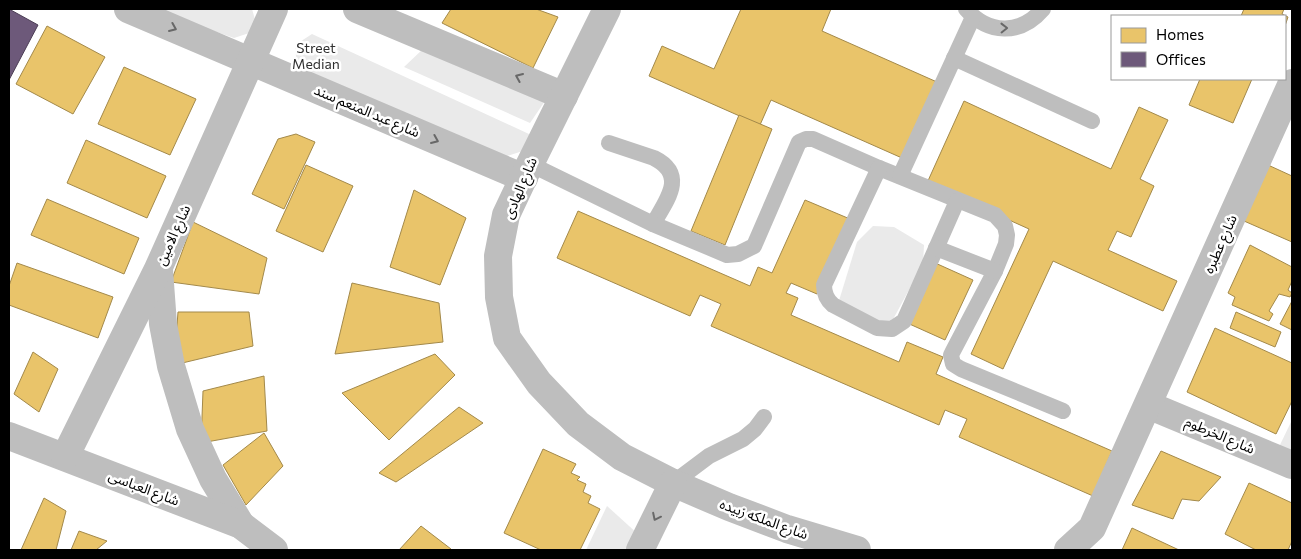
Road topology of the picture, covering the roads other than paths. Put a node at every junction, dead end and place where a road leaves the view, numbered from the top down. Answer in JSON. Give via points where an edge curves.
{"nodes":[{"id":1,"x":128,"y":9,"type":"edge"},
{"id":2,"x":274,"y":9,"type":"edge"},
{"id":3,"x":357,"y":9,"type":"edge"},
{"id":4,"x":607,"y":9,"type":"edge"},
{"id":5,"x":1043,"y":9,"type":"edge"},
{"id":6,"x":969,"y":13,"type":"edge"},
{"id":7,"x":954,"y":58,"type":"junction"},
{"id":8,"x":250,"y":61,"type":"junction"},
{"id":9,"x":1292,"y":83,"type":"edge"},
{"id":10,"x":564,"y":96,"type":"junction"},
{"id":11,"x":1092,"y":121,"type":"dead end"},
{"id":12,"x":609,"y":143,"type":"dead end"},
{"id":13,"x":879,"y":168,"type":"junction"},
{"id":14,"x":527,"y":171,"type":"junction"},
{"id":15,"x":900,"y":176,"type":"junction"},
{"id":16,"x":957,"y":201,"type":"junction"},
{"id":17,"x":653,"y":224,"type":"junction"},
{"id":18,"x":936,"y":248,"type":"junction"},
{"id":19,"x":158,"y":269,"type":"junction"},
{"id":20,"x":994,"y":271,"type":"junction"},
{"id":21,"x":1148,"y":405,"type":"junction"},
{"id":22,"x":1063,"y":411,"type":"dead end"},
{"id":23,"x":764,"y":417,"type":"dead end"},
{"id":24,"x":9,"y":436,"type":"edge"},
{"id":25,"x":65,"y":458,"type":"junction"},
{"id":26,"x":1292,"y":465,"type":"edge"},
{"id":27,"x":673,"y":483,"type":"junction"},
{"id":28,"x":242,"y":525,"type":"junction"},
{"id":29,"x":850,"y":549,"type":"edge"},
{"id":30,"x":274,"y":550,"type":"edge"},
{"id":31,"x":640,"y":550,"type":"edge"},
{"id":32,"x":1068,"y":550,"type":"edge"}],
"edges":[{"from":1,"to":8,"type":"street","name":"شارع عبد المنعم سند","one_way":true},
{"from":2,"to":8,"type":"street","name":"شارع الامين"},
{"from":10,"to":3,"type":"street","one_way":true},
{"from":4,"to":10,"type":"street","name":"شارع الهادى"},
{"from":6,"to":5,"type":"lane","one_way":true,"via":[[983,24],[1009,28],[1021,26]]},
{"from":6,"to":7,"type":"lane"},
{"from":7,"to":11,"type":"lane"},
{"from":7,"to":15,"type":"lane"},
{"from":8,"to":14,"type":"street","name":"شارع عبد المنعم سند","one_way":true},
{"from":8,"to":19,"type":"street","name":"شارع الامين"},
{"from":9,"to":21,"type":"street","name":"شارع عطبره"},
{"from":10,"to":14,"type":"street","name":"شارع الهادى"},
{"from":12,"to":17,"type":"lane","via":[[654,158],[671,174],[673,188]]},
{"from":13,"to":15,"type":"lane"},
{"from":13,"to":17,"type":"lane","via":[[813,139],[798,142],[754,246],[738,254],[727,255]]},
{"from":13,"to":18,"type":"lane","via":[[824,285],[828,301],[877,328],[884,330],[898,326],[904,321]]},
{"from":14,"to":17,"type":"lane"},
{"from":14,"to":27,"type":"street","name":"شارع الهادى","via":[[506,216],[498,256],[499,297],[507,338],[539,383],[578,424],[622,457]]},
{"from":15,"to":16,"type":"lane"},
{"from":16,"to":18,"type":"lane"},
{"from":16,"to":20,"type":"lane","via":[[995,215],[1006,226],[1006,244]]},
{"from":18,"to":20,"type":"lane"},
{"from":19,"to":25,"type":"street","name":"شارع الامين"},
{"from":19,"to":28,"type":"street","via":[[163,324],[173,377],[187,420],[213,479]]},
{"from":20,"to":22,"type":"lane","via":[[952,352],[954,364]]},
{"from":21,"to":26,"type":"street","name":"شارع الخرطوم"},
{"from":21,"to":32,"type":"street","via":[[1092,528]]},
{"from":23,"to":27,"type":"lane","via":[[743,439],[709,456]]},
{"from":24,"to":25,"type":"street","name":"شارع العباسى"},
{"from":25,"to":28,"type":"street","name":"شارع العباسى"},
{"from":27,"to":29,"type":"street","name":"شارع الملكه زبيده","via":[[787,529]]},
{"from":27,"to":31,"type":"street","one_way":true},
{"from":28,"to":30,"type":"street","name":"شارع العباسى"}]}
